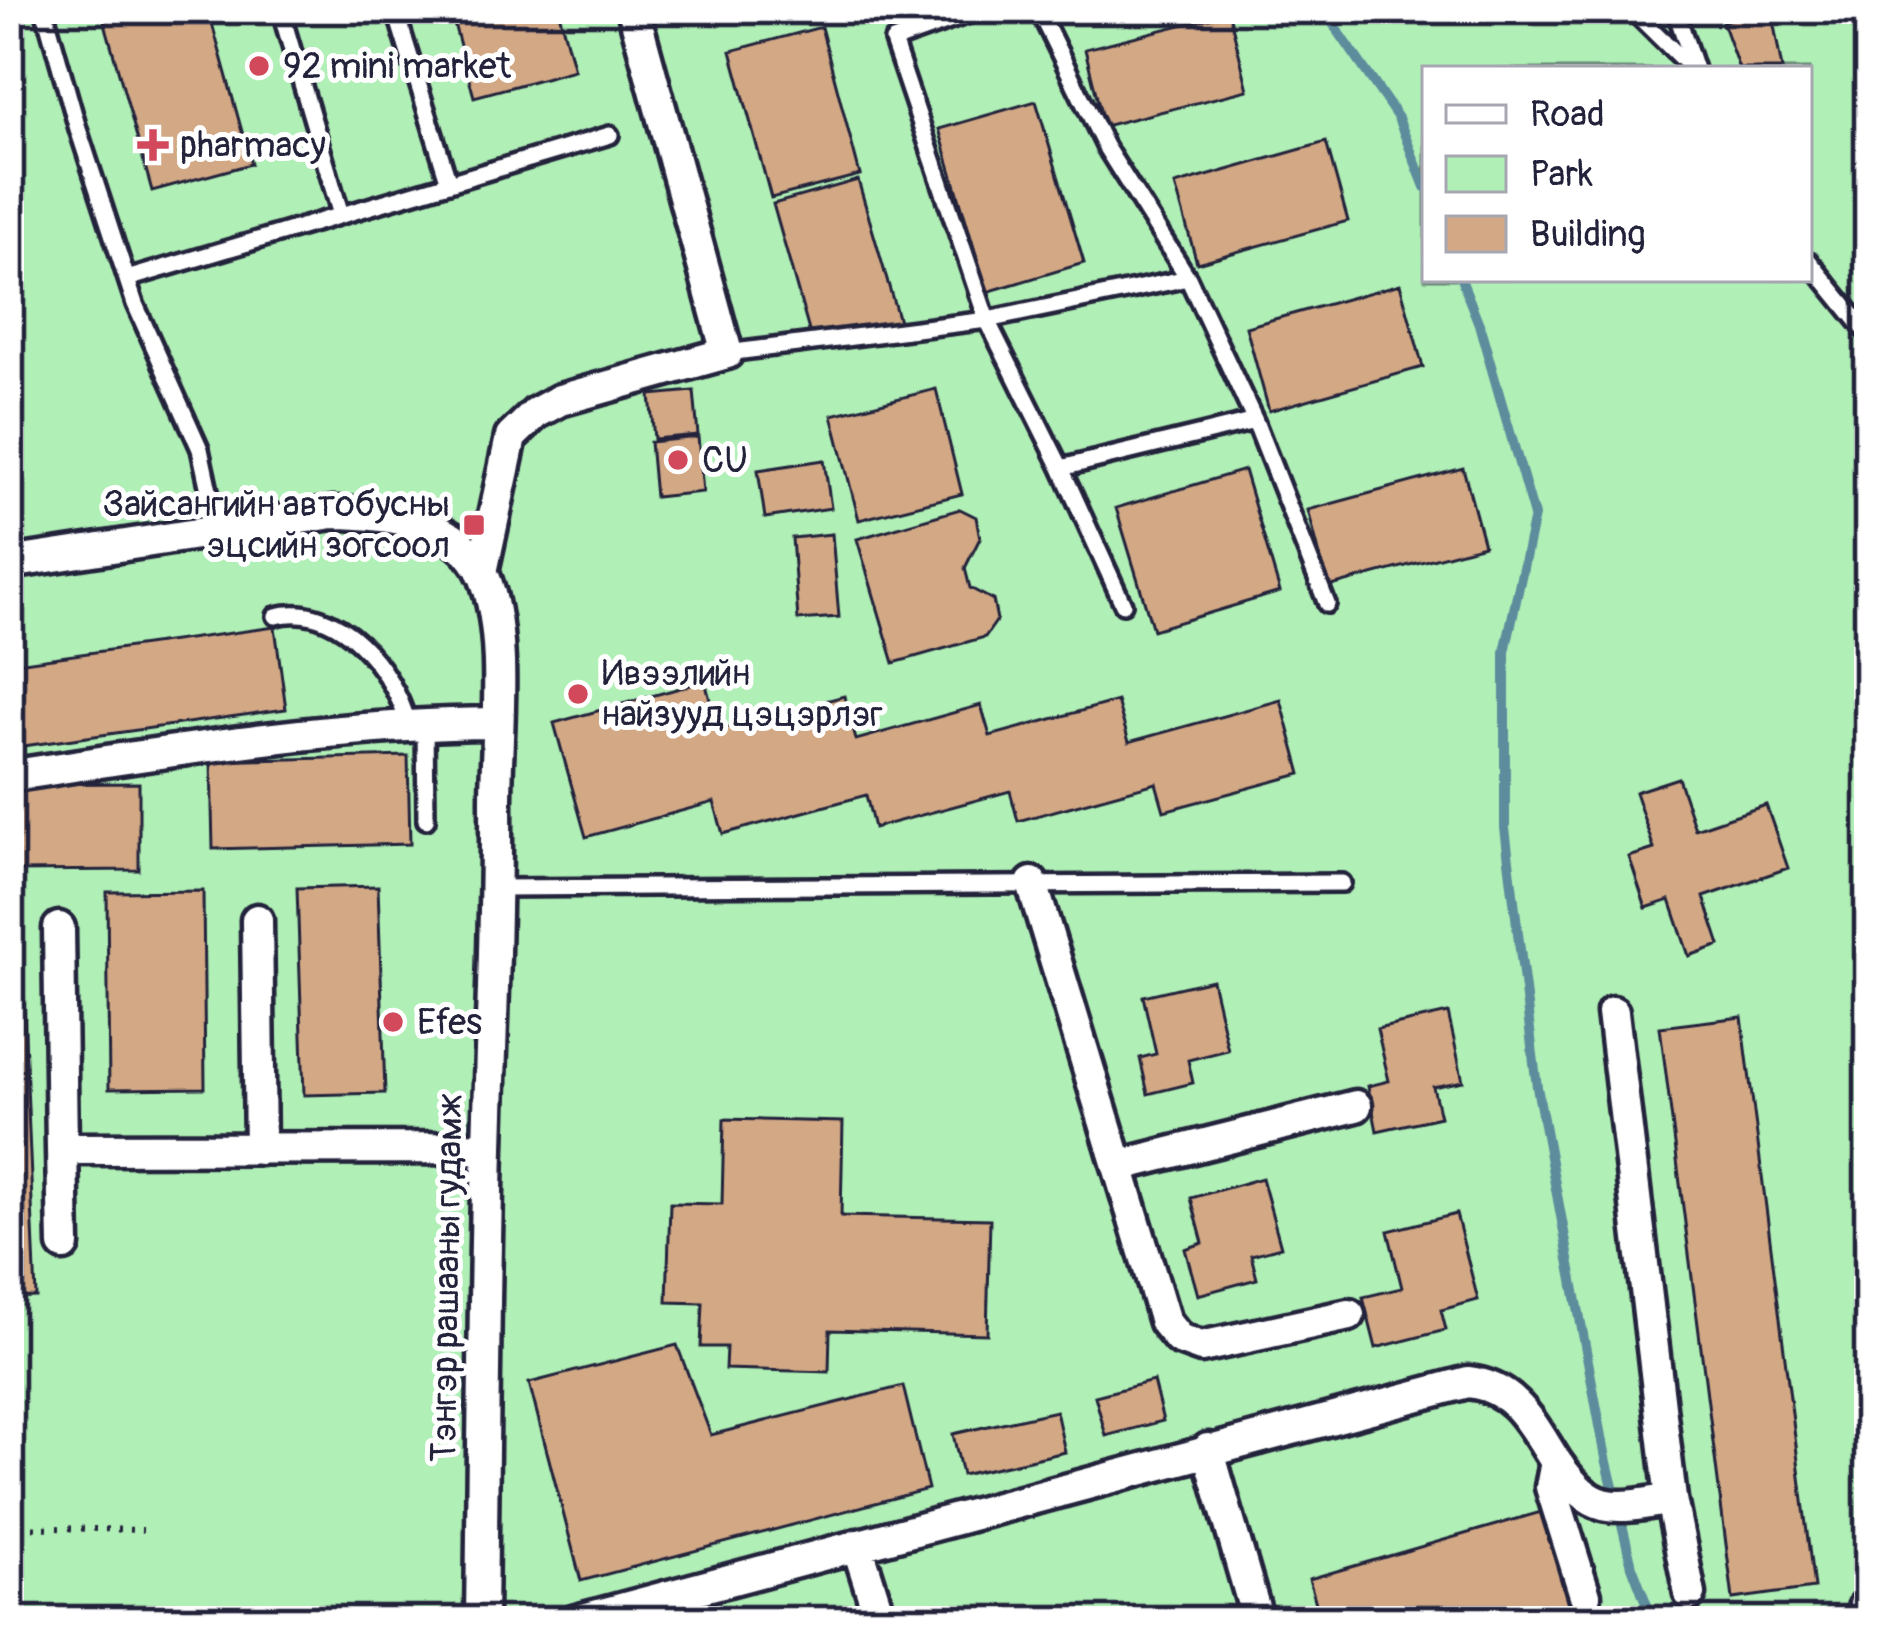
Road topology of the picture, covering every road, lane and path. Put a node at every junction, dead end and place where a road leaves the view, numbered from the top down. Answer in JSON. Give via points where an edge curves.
{"nodes":[{"id":1,"x":44,"y":9,"type":"edge"},
{"id":2,"x":280,"y":9,"type":"edge"},
{"id":3,"x":395,"y":9,"type":"edge"},
{"id":4,"x":633,"y":9,"type":"edge"},
{"id":5,"x":983,"y":9,"type":"edge"},
{"id":6,"x":1038,"y":9,"type":"edge"},
{"id":7,"x":1631,"y":9,"type":"edge"},
{"id":8,"x":1676,"y":9,"type":"edge"},
{"id":9,"x":1691,"y":66,"type":"edge"},
{"id":10,"x":1693,"y":66,"type":"edge"},
{"id":11,"x":610,"y":135,"type":"dead end"},
{"id":12,"x":449,"y":183,"type":"junction"},
{"id":13,"x":341,"y":215,"type":"junction"},
{"id":14,"x":1812,"y":265,"type":"edge"},
{"id":15,"x":1187,"y":278,"type":"junction"},
{"id":16,"x":127,"y":279,"type":"junction"},
{"id":17,"x":987,"y":320,"type":"junction"},
{"id":18,"x":1869,"y":335,"type":"edge"},
{"id":19,"x":727,"y":353,"type":"junction"},
{"id":20,"x":1255,"y":421,"type":"junction"},
{"id":21,"x":1061,"y":468,"type":"junction"},
{"id":22,"x":218,"y":532,"type":"junction"},
{"id":23,"x":9,"y":563,"type":"edge"},
{"id":24,"x":482,"y":572,"type":"junction"},
{"id":25,"x":1123,"y":604,"type":"dead end"},
{"id":26,"x":1328,"y":604,"type":"dead end"},
{"id":27,"x":276,"y":616,"type":"dead end"},
{"id":28,"x":496,"y":723,"type":"junction"},
{"id":29,"x":416,"y":724,"type":"junction"},
{"id":30,"x":9,"y":776,"type":"edge"},
{"id":31,"x":426,"y":820,"type":"dead end"},
{"id":32,"x":1032,"y":883,"type":"junction"},
{"id":33,"x":1342,"y":883,"type":"dead end"},
{"id":34,"x":497,"y":888,"type":"junction"},
{"id":35,"x":256,"y":920,"type":"dead end"},
{"id":36,"x":59,"y":928,"type":"dead end"},
{"id":37,"x":1613,"y":1012,"type":"dead end"},
{"id":38,"x":1356,"y":1106,"type":"dead end"},
{"id":39,"x":488,"y":1148,"type":"junction"},
{"id":40,"x":62,"y":1149,"type":"junction"},
{"id":41,"x":260,"y":1149,"type":"junction"},
{"id":42,"x":1118,"y":1166,"type":"junction"},
{"id":43,"x":64,"y":1245,"type":"dead end"},
{"id":44,"x":1349,"y":1316,"type":"dead end"},
{"id":45,"x":1208,"y":1449,"type":"junction"},
{"id":46,"x":1556,"y":1462,"type":"junction"},
{"id":47,"x":1671,"y":1499,"type":"junction"},
{"id":48,"x":9,"y":1527,"type":"edge"},
{"id":49,"x":143,"y":1530,"type":"dead end"},
{"id":50,"x":857,"y":1545,"type":"junction"},
{"id":51,"x":1690,"y":1594,"type":"dead end"},
{"id":52,"x":1586,"y":1595,"type":"dead end"},
{"id":53,"x":1869,"y":1607,"type":"edge"},
{"id":54,"x":481,"y":1621,"type":"edge"},
{"id":55,"x":576,"y":1621,"type":"edge"},
{"id":56,"x":881,"y":1621,"type":"edge"},
{"id":57,"x":1258,"y":1621,"type":"edge"},
{"id":58,"x":1869,"y":1621,"type":"edge"}],
"edges":[{"from":1,"to":16,"type":"lane"},
{"from":2,"to":13,"type":"lane"},
{"from":3,"to":12,"type":"lane"},
{"from":4,"to":19,"type":"street"},
{"from":5,"to":17,"type":"lane","via":[[893,41]]},
{"from":6,"to":15,"type":"lane","via":[[1105,146]]},
{"from":7,"to":9,"type":"lane"},
{"from":8,"to":10,"type":"lane"},
{"from":11,"to":12,"type":"lane"},
{"from":12,"to":13,"type":"lane"},
{"from":13,"to":16,"type":"lane"},
{"from":14,"to":18,"type":"lane"},
{"from":15,"to":17,"type":"lane"},
{"from":15,"to":20,"type":"lane"},
{"from":16,"to":22,"type":"lane","via":[[200,449]]},
{"from":17,"to":19,"type":"lane"},
{"from":17,"to":21,"type":"lane"},
{"from":19,"to":24,"type":"street","via":[[536,412],[511,437]]},
{"from":20,"to":21,"type":"lane"},
{"from":20,"to":26,"type":"lane"},
{"from":21,"to":25,"type":"lane"},
{"from":22,"to":23,"type":"street"},
{"from":22,"to":24,"type":"street","via":[[368,514],[432,526],[459,542]]},
{"from":24,"to":28,"type":"street","name":"Тэнгэр рашааны гудамж","via":[[498,632]]},
{"from":27,"to":29,"type":"lane","via":[[324,617],[387,673]]},
{"from":28,"to":29,"type":"street"},
{"from":28,"to":34,"type":"street","name":"Тэнгэр рашааны гудамж"},
{"from":29,"to":30,"type":"street","via":[[272,736]]},
{"from":29,"to":31,"type":"lane"},
{"from":32,"to":33,"type":"lane"},
{"from":32,"to":34,"type":"lane"},
{"from":32,"to":42,"type":"street"},
{"from":34,"to":39,"type":"street","name":"Тэнгэр рашааны гудамж"},
{"from":35,"to":41,"type":"street"},
{"from":36,"to":40,"type":"street"},
{"from":37,"to":47,"type":"street"},
{"from":38,"to":42,"type":"street"},
{"from":39,"to":41,"type":"street"},
{"from":39,"to":54,"type":"street","name":"Тэнгэр рашааны гудамж"},
{"from":40,"to":41,"type":"street"},
{"from":40,"to":43,"type":"street"},
{"from":42,"to":44,"type":"street","via":[[1165,1322],[1179,1339],[1201,1347]]},
{"from":45,"to":46,"type":"street","via":[[1468,1382],[1512,1397]]},
{"from":45,"to":50,"type":"street"},
{"from":45,"to":57,"type":"street"},
{"from":46,"to":47,"type":"street","via":[[1604,1506]]},
{"from":46,"to":52,"type":"street","via":[[1552,1487]]},
{"from":47,"to":51,"type":"street"},
{"from":48,"to":49,"type":"path"},
{"from":50,"to":55,"type":"street"},
{"from":50,"to":56,"type":"street"},
{"from":53,"to":58,"type":"street"}]}
